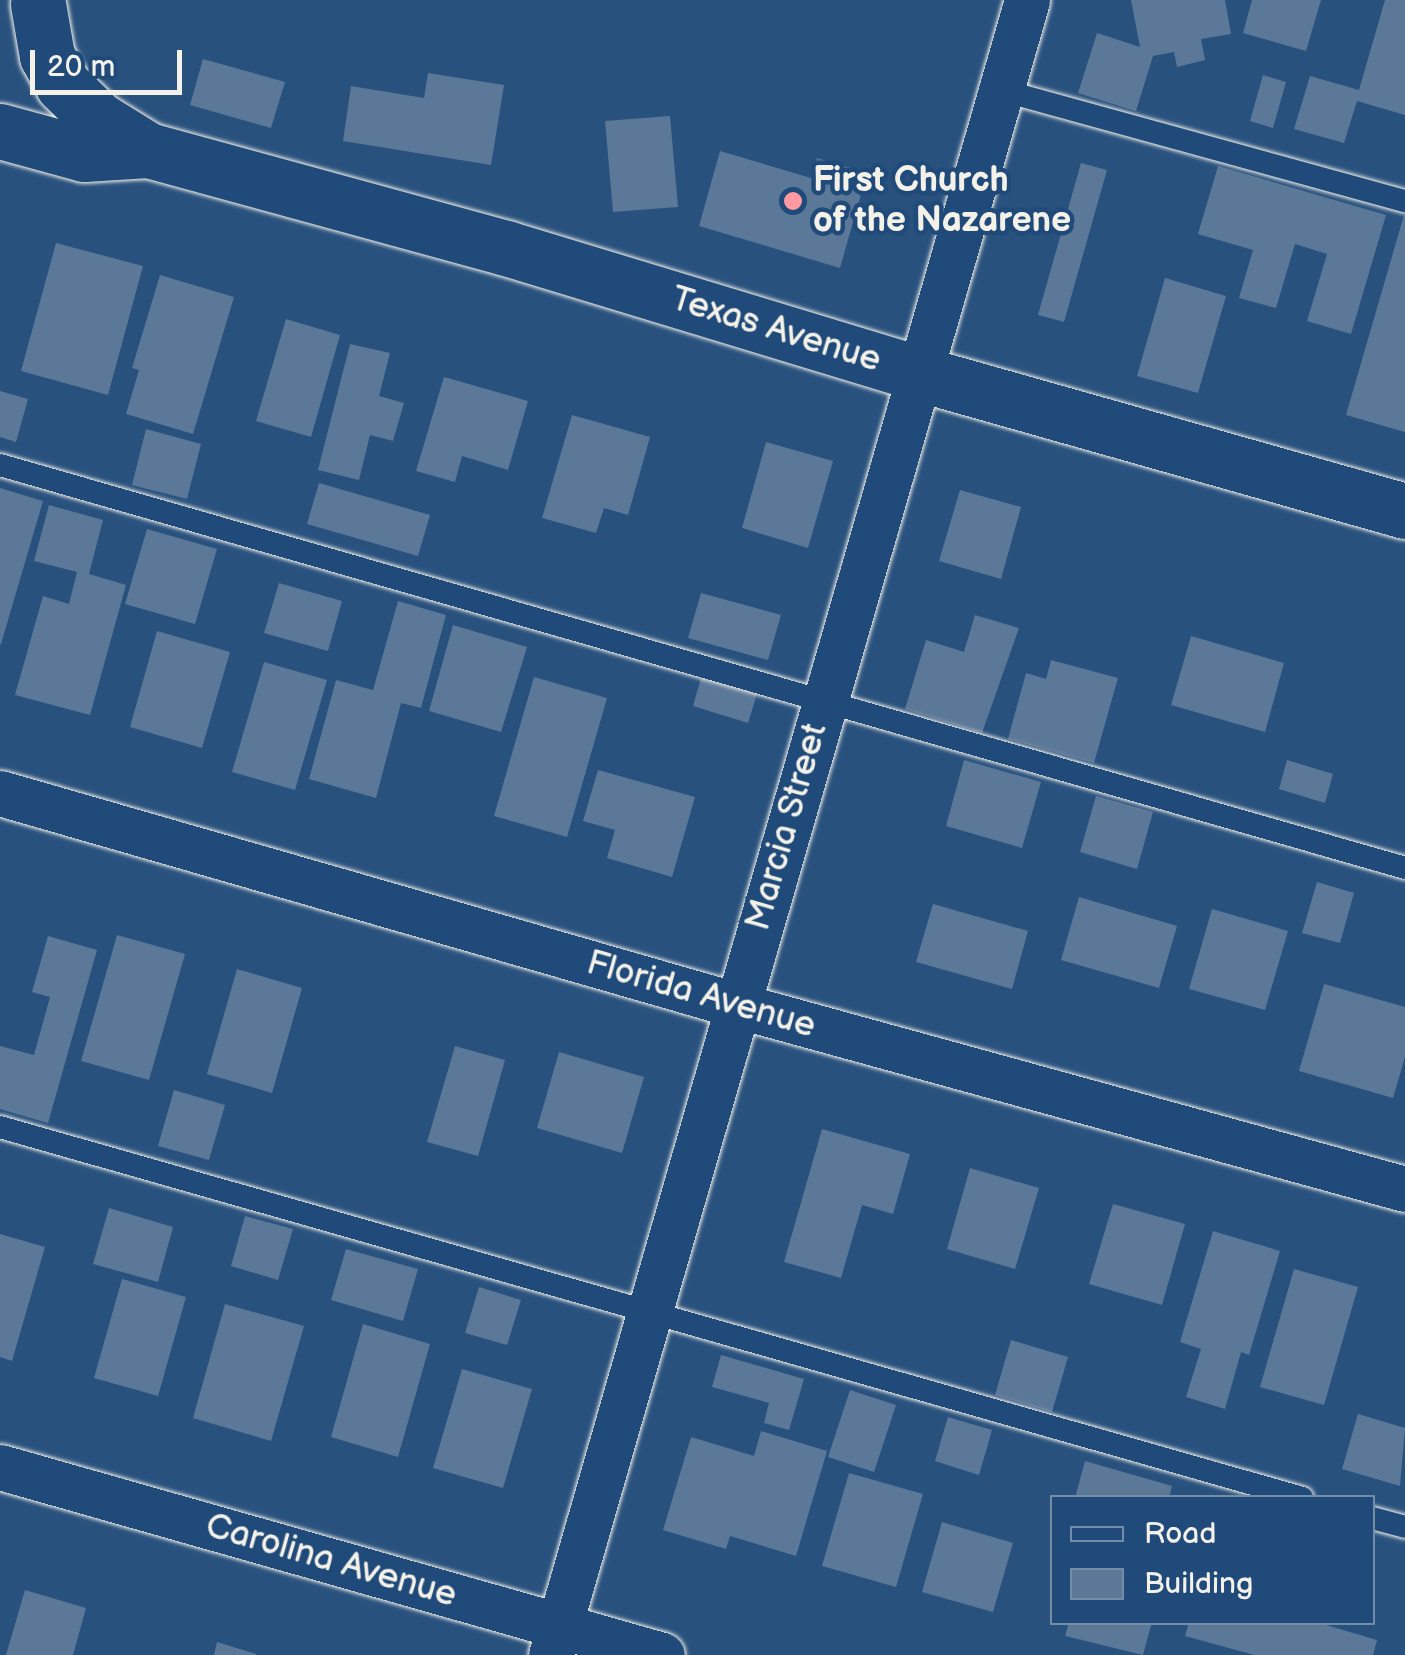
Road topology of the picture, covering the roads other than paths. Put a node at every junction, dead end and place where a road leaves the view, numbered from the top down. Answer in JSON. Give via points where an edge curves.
{"nodes":[{"id":1,"x":1027,"y":0,"type":"edge"},
{"id":2,"x":35,"y":4,"type":"edge"},
{"id":3,"x":1000,"y":90,"type":"junction"},
{"id":4,"x":0,"y":130,"type":"edge"},
{"id":5,"x":148,"y":150,"type":"junction"},
{"id":6,"x":1405,"y":201,"type":"edge"},
{"id":7,"x":918,"y":374,"type":"junction"},
{"id":8,"x":0,"y":465,"type":"edge"},
{"id":9,"x":1405,"y":511,"type":"edge"},
{"id":10,"x":824,"y":700,"type":"junction"},
{"id":11,"x":0,"y":793,"type":"edge"},
{"id":12,"x":1405,"y":868,"type":"edge"},
{"id":13,"x":736,"y":1005,"type":"junction"},
{"id":14,"x":0,"y":1127,"type":"edge"},
{"id":15,"x":1405,"y":1189,"type":"edge"},
{"id":16,"x":648,"y":1311,"type":"junction"},
{"id":17,"x":0,"y":1467,"type":"edge"},
{"id":18,"x":1292,"y":1495,"type":"edge"},
{"id":19,"x":1375,"y":1519,"type":"edge"},
{"id":20,"x":1405,"y":1527,"type":"edge"},
{"id":21,"x":555,"y":1641,"type":"edge"},
{"id":22,"x":662,"y":1655,"type":"edge"}],
"edges":[{"from":1,"to":3,"type":"street","name":"Marcia Street"},
{"from":2,"to":5,"type":"street","name":"Texas Avenue","via":[[47,56],[63,86],[98,119]]},
{"from":3,"to":6,"type":"lane"},
{"from":3,"to":7,"type":"street","name":"Marcia Street"},
{"from":4,"to":5,"type":"street","name":"Texas Avenue","via":[[84,154]]},
{"from":5,"to":7,"type":"street","name":"Texas Avenue","via":[[506,248]]},
{"from":7,"to":9,"type":"street","name":"Texas Avenue"},
{"from":7,"to":10,"type":"street","name":"Marcia Street"},
{"from":8,"to":10,"type":"lane"},
{"from":10,"to":12,"type":"lane"},
{"from":10,"to":13,"type":"street","name":"Marcia Street"},
{"from":11,"to":13,"type":"street","name":"Florida Avenue"},
{"from":13,"to":15,"type":"street","name":"Florida Avenue"},
{"from":13,"to":16,"type":"street","name":"Marcia Street"},
{"from":14,"to":16,"type":"lane"},
{"from":16,"to":18,"type":"lane"},
{"from":16,"to":21,"type":"street","name":"Marcia Street"},
{"from":17,"to":21,"type":"street","name":"Carolina Avenue"},
{"from":19,"to":20,"type":"lane"},
{"from":21,"to":22,"type":"street","name":"Carolina Avenue"}]}
